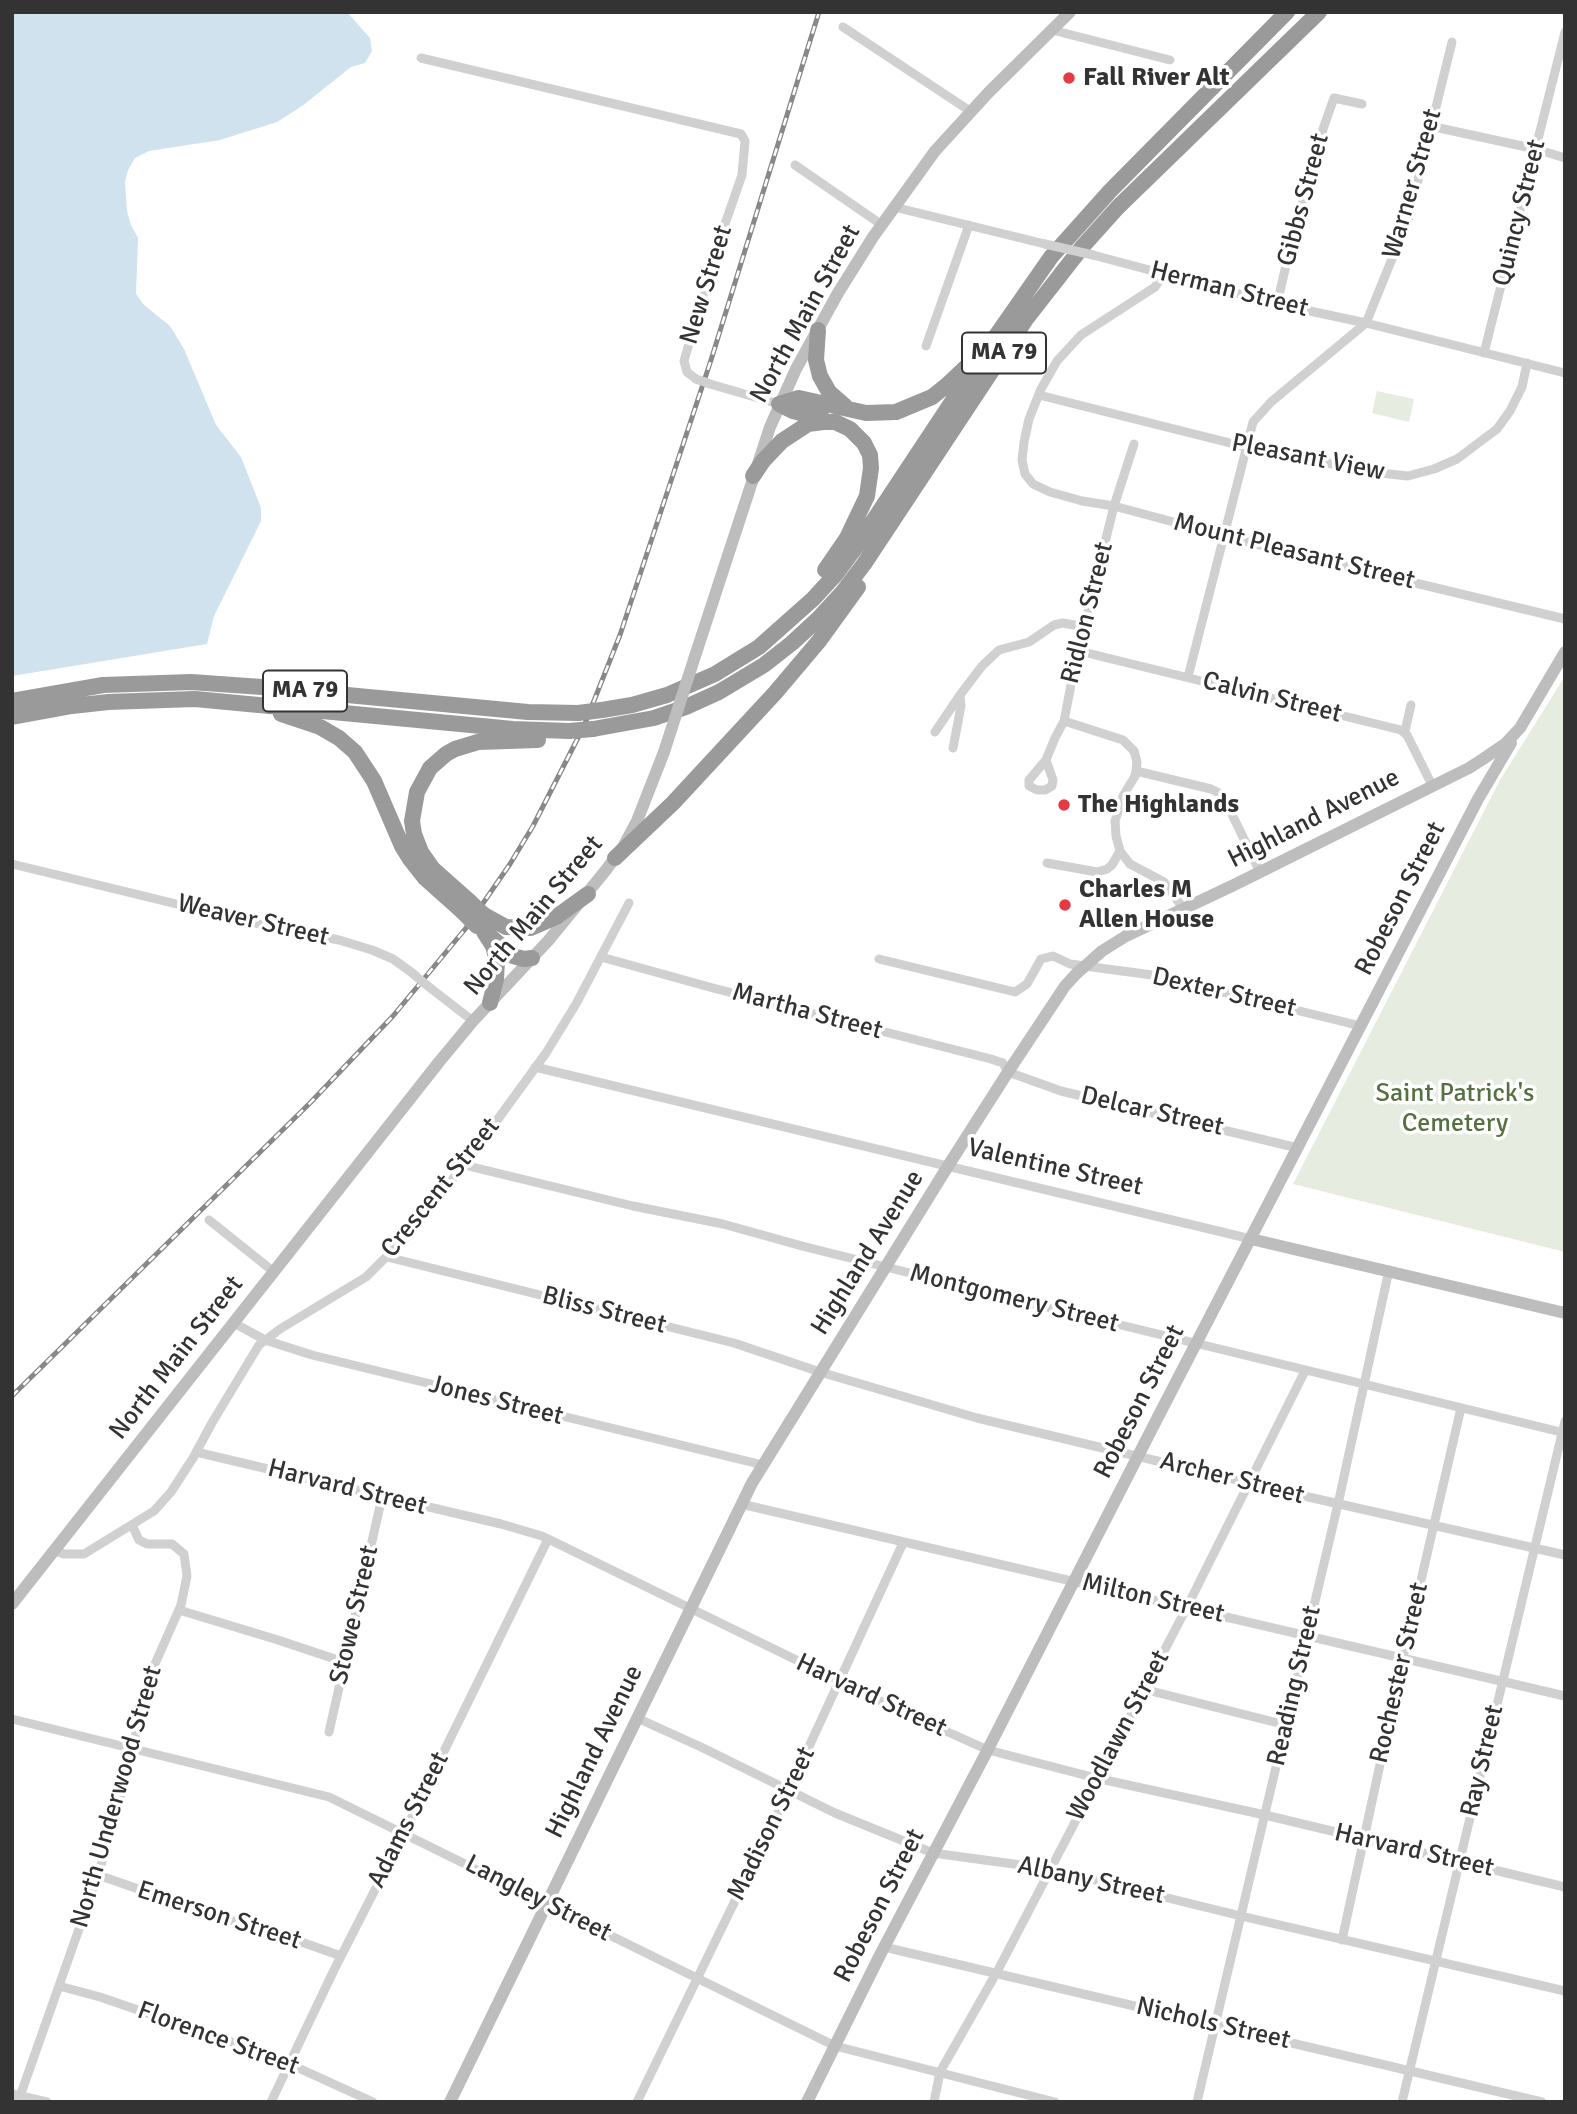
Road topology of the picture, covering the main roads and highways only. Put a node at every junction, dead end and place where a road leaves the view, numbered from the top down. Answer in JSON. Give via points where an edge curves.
{"nodes":[{"id":1,"x":1070,"y":12,"type":"edge"},
{"id":2,"x":1287,"y":12,"type":"edge"},
{"id":3,"x":1319,"y":12,"type":"edge"},
{"id":4,"x":1010,"y":313,"type":"junction"},
{"id":5,"x":818,"y":330,"type":"junction"},
{"id":6,"x":779,"y":404,"type":"junction"},
{"id":7,"x":857,"y":411,"type":"junction"},
{"id":8,"x":835,"y":422,"type":"junction"},
{"id":9,"x":753,"y":477,"type":"junction"},
{"id":10,"x":900,"y":511,"type":"junction"},
{"id":11,"x":773,"y":636,"type":"junction"},
{"id":12,"x":1565,"y":652,"type":"edge"},
{"id":13,"x":213,"y":700,"type":"junction"},
{"id":14,"x":12,"y":701,"type":"edge"},
{"id":15,"x":12,"y":718,"type":"edge"},
{"id":16,"x":1520,"y":727,"type":"junction"},
{"id":17,"x":567,"y":735,"type":"junction"},
{"id":18,"x":615,"y":858,"type":"junction"},
{"id":19,"x":587,"y":894,"type":"junction"},
{"id":20,"x":465,"y":906,"type":"junction"},
{"id":21,"x":482,"y":924,"type":"junction"},
{"id":22,"x":533,"y":958,"type":"junction"},
{"id":23,"x":490,"y":1003,"type":"junction"},
{"id":24,"x":1251,"y":1239,"type":"junction"},
{"id":25,"x":1565,"y":1314,"type":"edge"},
{"id":26,"x":12,"y":1604,"type":"edge"},
{"id":27,"x":450,"y":2102,"type":"edge"},
{"id":28,"x":807,"y":2102,"type":"edge"}],
"edges":[{"from":1,"to":5,"type":"main road","name":"North Main Street","via":[[935,151],[882,225]]},
{"from":2,"to":4,"type":"highway","number":"MA 79","via":[[1074,230]]},
{"from":3,"to":10,"type":"highway","number":"MA 79","via":[[1083,246],[1026,319]]},
{"from":4,"to":7,"type":"highway","via":[[962,370],[932,397],[896,412]]},
{"from":4,"to":11,"type":"highway","number":"MA 79","via":[[847,560],[813,600]]},
{"from":5,"to":6,"type":"main road","name":"North Main Street"},
{"from":5,"to":7,"type":"highway","via":[[816,360],[822,382],[838,401]]},
{"from":6,"to":7,"type":"highway","via":[[799,398]]},
{"from":6,"to":8,"type":"highway"},
{"from":6,"to":9,"type":"main road","name":"North Main Street"},
{"from":8,"to":9,"type":"highway","via":[[813,423],[793,433],[775,447]]},
{"from":8,"to":11,"type":"highway","via":[[856,434],[867,449],[872,475],[867,495],[837,554]]},
{"from":9,"to":18,"type":"main road","name":"North Main Street","bridge":true,"via":[[664,752],[643,808]]},
{"from":10,"to":17,"type":"highway","number":"MA 79","via":[[842,593],[786,648],[751,674],[687,707],[614,732]]},
{"from":10,"to":18,"type":"highway","via":[[861,584],[798,667],[666,810]]},
{"from":11,"to":14,"type":"highway","number":"MA 79","bridge":true,"via":[[731,666],[658,698],[578,713],[519,712],[191,682],[103,685]]},
{"from":12,"to":16,"type":"main road","name":"Highland Avenue"},
{"from":13,"to":15,"type":"highway","number":"MA 79","via":[[125,700]]},
{"from":13,"to":17,"type":"highway","number":"MA 79"},
{"from":13,"to":20,"type":"highway","via":[[299,719],[348,745],[369,771],[410,859],[425,878]]},
{"from":16,"to":24,"type":"main road","name":"Robeson Street","via":[[1478,799]]},
{"from":16,"to":27,"type":"main road","name":"Highland Avenue","via":[[1483,759],[1126,936],[1076,974],[1055,1000],[741,1504]]},
{"from":17,"to":20,"type":"highway","via":[[466,744],[446,754],[424,778],[416,792],[412,821],[418,846]]},
{"from":18,"to":19,"type":"main road","name":"North Main Street"},
{"from":19,"to":21,"type":"highway","via":[[556,917],[531,928]]},
{"from":19,"to":22,"type":"main road","name":"North Main Street"},
{"from":20,"to":21,"type":"highway","bridge":true},
{"from":21,"to":22,"type":"highway","via":[[513,956]]},
{"from":21,"to":23,"type":"highway","via":[[497,961]]},
{"from":22,"to":23,"type":"main road","name":"North Main Street"},
{"from":23,"to":26,"type":"main road","name":"North Main Street"},
{"from":24,"to":25,"type":"main road","name":"Valentine Street"},
{"from":24,"to":28,"type":"main road","name":"Robeson Street"}]}
